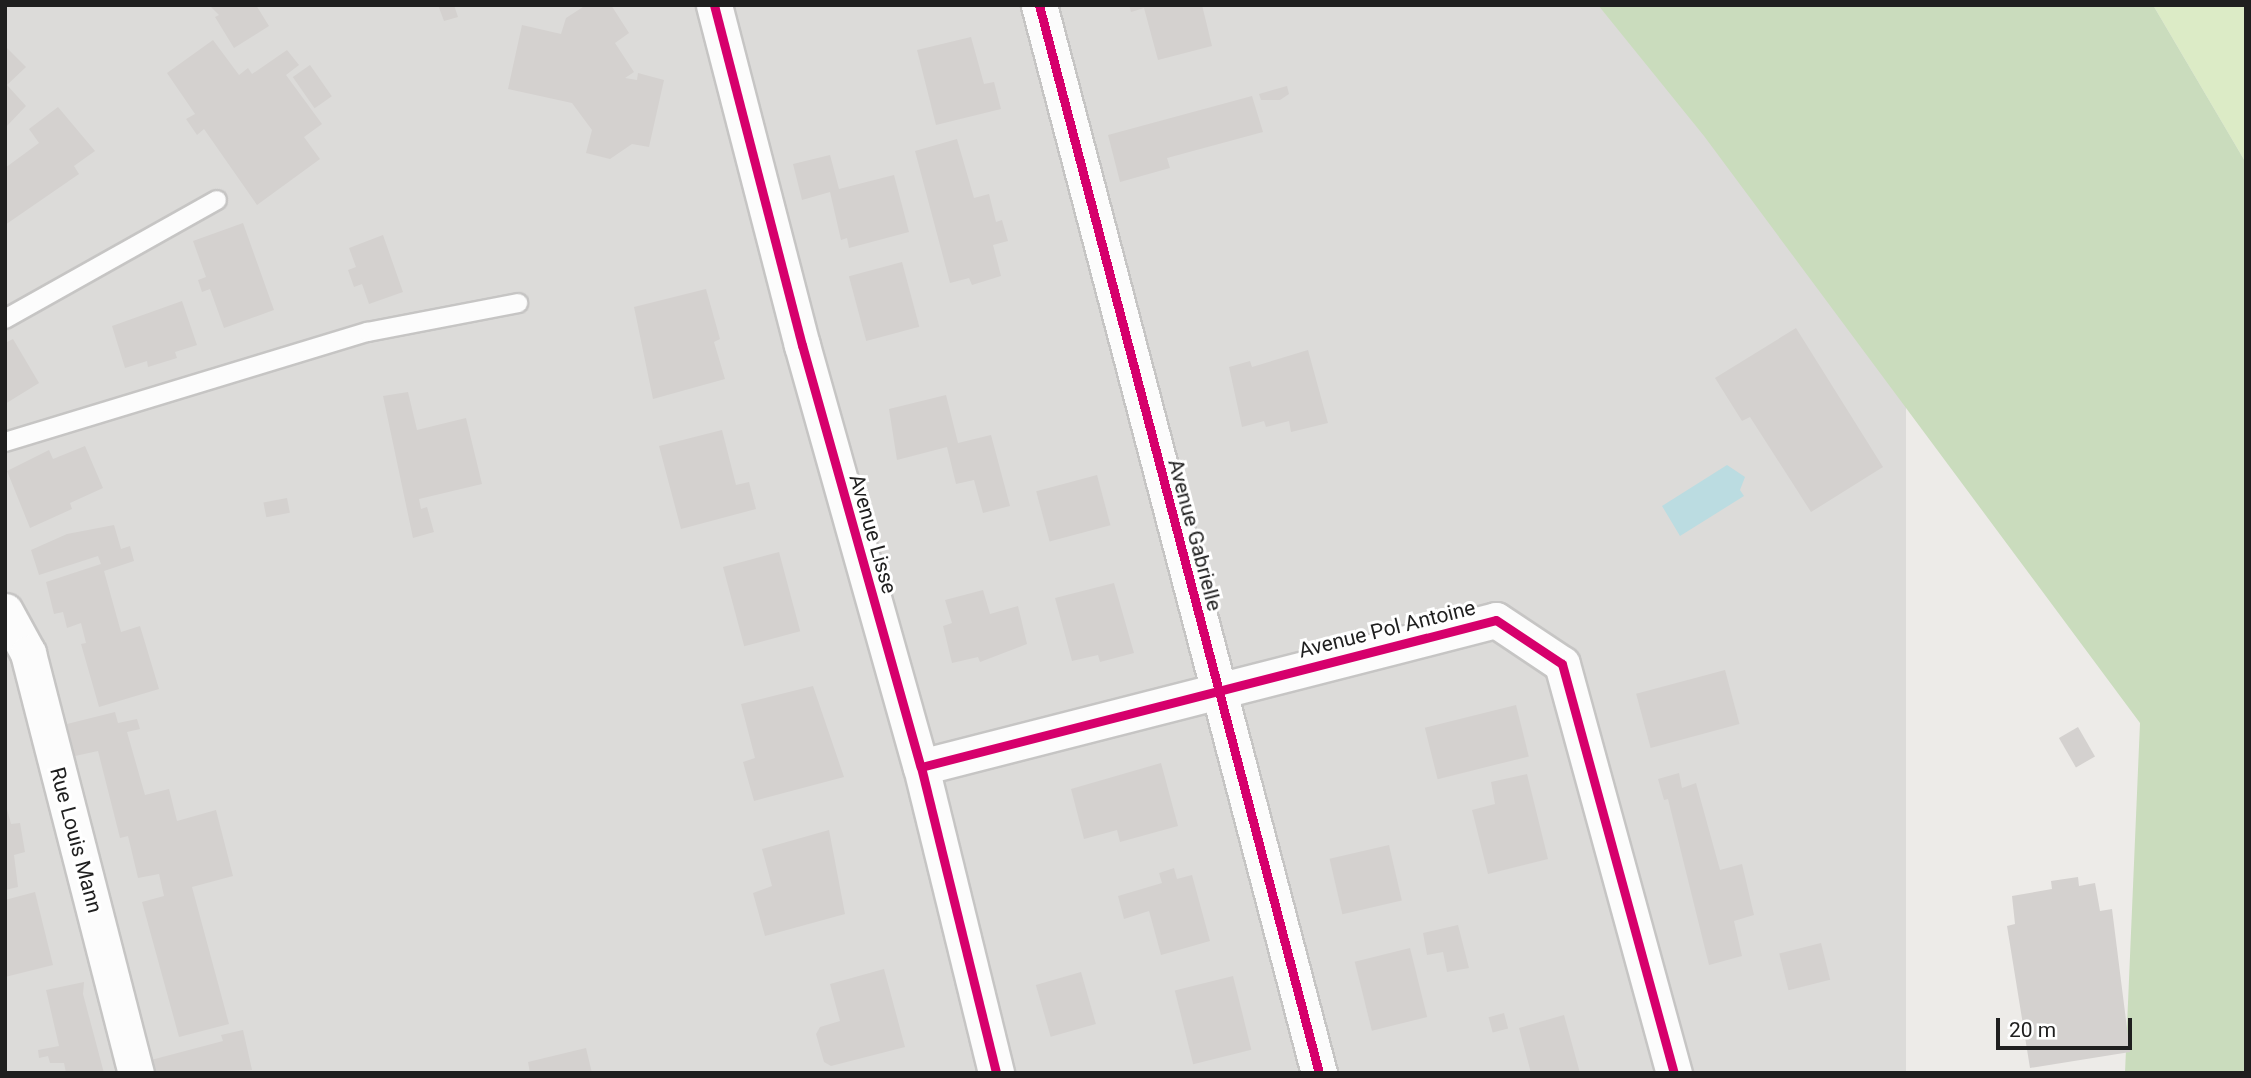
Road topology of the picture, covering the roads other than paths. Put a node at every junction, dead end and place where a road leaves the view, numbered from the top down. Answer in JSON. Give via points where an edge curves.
{"nodes":[{"id":1,"x":714,"y":5,"type":"edge"},
{"id":2,"x":1039,"y":5,"type":"edge"},
{"id":3,"x":217,"y":200,"type":"dead end"},
{"id":4,"x":518,"y":303,"type":"dead end"},
{"id":5,"x":5,"y":319,"type":"edge"},
{"id":6,"x":5,"y":442,"type":"edge"},
{"id":7,"x":5,"y":611,"type":"edge"},
{"id":8,"x":1217,"y":688,"type":"junction"},
{"id":9,"x":921,"y":767,"type":"junction"},
{"id":10,"x":136,"y":1073,"type":"edge"},
{"id":11,"x":996,"y":1073,"type":"edge"},
{"id":12,"x":1319,"y":1073,"type":"edge"},
{"id":13,"x":1674,"y":1073,"type":"edge"}],
"edges":[{"from":1,"to":9,"type":"street","name":"Avenue Lisse","via":[[802,345]]},
{"from":2,"to":8,"type":"street","name":"Avenue Gabrielle"},
{"from":3,"to":5,"type":"lane"},
{"from":4,"to":6,"type":"lane","via":[[368,332]]},
{"from":7,"to":10,"type":"street","name":"Rue Louis Mann","via":[[28,653]]},
{"from":8,"to":9,"type":"street","name":"Avenue Pol Antoine"},
{"from":8,"to":12,"type":"street","name":"Avenue Gabrielle"},
{"from":8,"to":13,"type":"street","name":"Avenue Pol Antoine","via":[[1496,620],[1562,664]]},
{"from":9,"to":11,"type":"street","name":"Avenue Lisse"}]}
